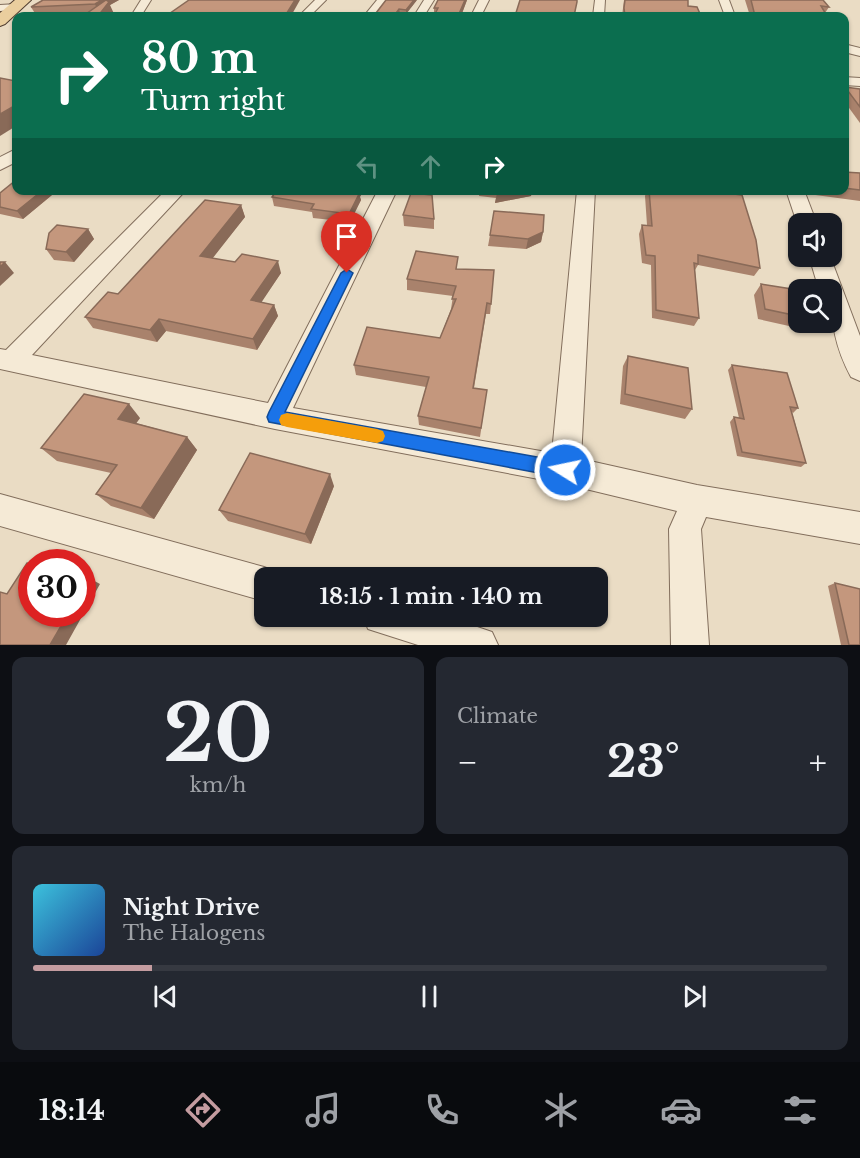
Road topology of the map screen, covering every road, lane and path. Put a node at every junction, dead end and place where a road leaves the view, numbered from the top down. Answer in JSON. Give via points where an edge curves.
{"nodes":[{"id":1,"x":321,"y":0,"type":"edge"},
{"id":2,"x":383,"y":0,"type":"edge"},
{"id":3,"x":15,"y":2,"type":"edge"},
{"id":4,"x":0,"y":6,"type":"edge"},
{"id":5,"x":308,"y":12,"type":"edge"},
{"id":6,"x":372,"y":12,"type":"edge"},
{"id":7,"x":0,"y":21,"type":"edge"},
{"id":8,"x":172,"y":195,"type":"edge"},
{"id":9,"x":386,"y":195,"type":"edge"},
{"id":10,"x":585,"y":195,"type":"edge"},
{"id":11,"x":797,"y":195,"type":"edge"},
{"id":12,"x":803,"y":213,"type":"edge"},
{"id":13,"x":842,"y":320,"type":"edge"},
{"id":14,"x":6,"y":360,"type":"edge"},
{"id":15,"x":860,"y":370,"type":"edge"},
{"id":16,"x":275,"y":417,"type":"junction"},
{"id":17,"x":565,"y":470,"type":"junction"},
{"id":18,"x":697,"y":500,"type":"junction"},
{"id":19,"x":0,"y":510,"type":"edge"},
{"id":20,"x":860,"y":528,"type":"edge"},
{"id":21,"x":254,"y":581,"type":"edge"},
{"id":22,"x":418,"y":627,"type":"edge"},
{"id":23,"x":479,"y":645,"type":"edge"},
{"id":24,"x":690,"y":645,"type":"edge"}],
"edges":[{"from":1,"to":5,"type":"street"},
{"from":2,"to":6,"type":"street"},
{"from":3,"to":4,"type":"main road"},
{"from":3,"to":7,"type":"main road"},
{"from":8,"to":14,"type":"street"},
{"from":9,"to":16,"type":"street"},
{"from":10,"to":17,"type":"street"},
{"from":11,"to":12,"type":"street"},
{"from":13,"to":15,"type":"street"},
{"from":14,"to":16,"type":"street"},
{"from":16,"to":17,"type":"street"},
{"from":17,"to":18,"type":"street"},
{"from":18,"to":20,"type":"street"},
{"from":18,"to":24,"type":"street","via":[[685,529]]},
{"from":19,"to":21,"type":"street"},
{"from":22,"to":23,"type":"street"}]}
